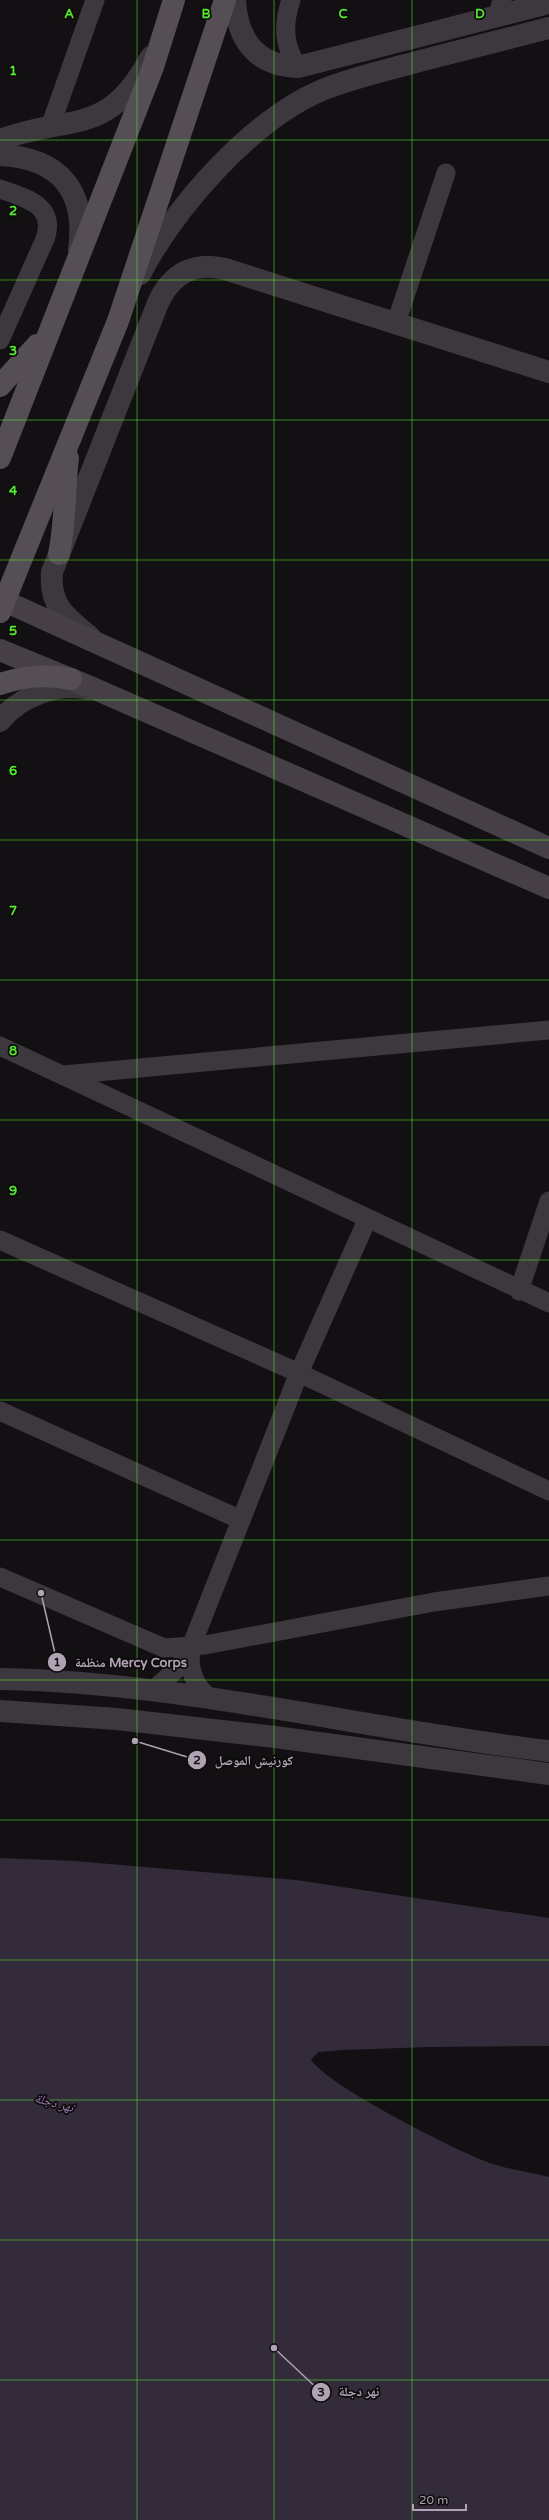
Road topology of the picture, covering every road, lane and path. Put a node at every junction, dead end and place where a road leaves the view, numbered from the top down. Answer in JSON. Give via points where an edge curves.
{"nodes":[{"id":1,"x":95,"y":0,"type":"edge"},
{"id":2,"x":174,"y":0,"type":"edge"},
{"id":3,"x":225,"y":0,"type":"edge"},
{"id":4,"x":235,"y":0,"type":"edge"},
{"id":5,"x":291,"y":0,"type":"edge"},
{"id":6,"x":549,"y":3,"type":"edge"},
{"id":7,"x":499,"y":8,"type":"edge"},
{"id":8,"x":167,"y":23,"type":"junction"},
{"id":9,"x":549,"y":28,"type":"edge"},
{"id":10,"x":298,"y":66,"type":"junction"},
{"id":11,"x":50,"y":127,"type":"junction"},
{"id":12,"x":0,"y":140,"type":"edge"},
{"id":13,"x":0,"y":155,"type":"edge"},
{"id":14,"x":446,"y":173,"type":"dead end"},
{"id":15,"x":0,"y":189,"type":"edge"},
{"id":16,"x":78,"y":257,"type":"junction"},
{"id":17,"x":125,"y":301,"type":"junction"},
{"id":18,"x":60,"y":306,"type":"junction"},
{"id":19,"x":396,"y":323,"type":"junction"},
{"id":20,"x":0,"y":340,"type":"edge"},
{"id":21,"x":549,"y":372,"type":"edge"},
{"id":22,"x":0,"y":386,"type":"edge"},
{"id":23,"x":72,"y":429,"type":"junction"},
{"id":24,"x":0,"y":458,"type":"edge"},
{"id":25,"x":59,"y":554,"type":"junction"},
{"id":26,"x":1,"y":604,"type":"edge"},
{"id":27,"x":96,"y":641,"type":"junction"},
{"id":28,"x":0,"y":650,"type":"edge"},
{"id":29,"x":71,"y":679,"type":"junction"},
{"id":30,"x":0,"y":684,"type":"edge"},
{"id":31,"x":100,"y":691,"type":"junction"},
{"id":32,"x":0,"y":721,"type":"edge"},
{"id":33,"x":549,"y":848,"type":"edge"},
{"id":34,"x":549,"y":888,"type":"edge"},
{"id":35,"x":549,"y":1030,"type":"edge"},
{"id":36,"x":0,"y":1046,"type":"edge"},
{"id":37,"x":62,"y":1076,"type":"junction"},
{"id":38,"x":549,"y":1201,"type":"edge"},
{"id":39,"x":367,"y":1220,"type":"junction"},
{"id":40,"x":0,"y":1240,"type":"edge"},
{"id":41,"x":520,"y":1291,"type":"junction"},
{"id":42,"x":549,"y":1303,"type":"edge"},
{"id":43,"x":299,"y":1373,"type":"junction"},
{"id":44,"x":0,"y":1411,"type":"edge"},
{"id":45,"x":549,"y":1491,"type":"edge"},
{"id":46,"x":241,"y":1520,"type":"junction"},
{"id":47,"x":0,"y":1577,"type":"edge"},
{"id":48,"x":549,"y":1586,"type":"edge"},
{"id":49,"x":191,"y":1647,"type":"junction"},
{"id":50,"x":0,"y":1679,"type":"edge"},
{"id":51,"x":152,"y":1691,"type":"junction"},
{"id":52,"x":211,"y":1699,"type":"junction"},
{"id":53,"x":0,"y":1711,"type":"edge"},
{"id":54,"x":549,"y":1751,"type":"edge"},
{"id":55,"x":549,"y":1774,"type":"edge"}],
"edges":[{"from":1,"to":11,"type":"street"},
{"from":2,"to":8,"type":"main road"},
{"from":3,"to":17,"type":"main road"},
{"from":4,"to":10,"type":"street","via":[[237,20],[251,49],[270,63]]},
{"from":5,"to":10,"type":"street","via":[[285,30],[286,44]]},
{"from":6,"to":7,"type":"street"},
{"from":7,"to":10,"type":"street"},
{"from":8,"to":11,"type":"street","via":[[141,75],[113,107],[83,122]]},
{"from":8,"to":16,"type":"main road","via":[[154,67]]},
{"from":9,"to":17,"type":"street","via":[[366,75],[321,91],[296,105],[240,148],[190,199],[156,243]]},
{"from":11,"to":12,"type":"street"},
{"from":13,"to":16,"type":"street","via":[[18,157],[42,165],[67,184],[81,212],[82,229]]},
{"from":14,"to":19,"type":"street"},
{"from":15,"to":20,"type":"street","via":[[36,204],[46,216],[48,223],[45,239]]},
{"from":16,"to":18,"type":"main road"},
{"from":17,"to":23,"type":"main road"},
{"from":18,"to":22,"type":"main road","via":[[30,355]]},
{"from":18,"to":24,"type":"main road"},
{"from":19,"to":21,"type":"street"},
{"from":19,"to":25,"type":"street","via":[[215,267],[194,267],[176,277],[168,284],[158,303]]},
{"from":23,"to":25,"type":"main road","via":[[65,479],[64,530]]},
{"from":23,"to":26,"type":"main road"},
{"from":25,"to":27,"type":"street","via":[[52,572],[52,596],[66,616]]},
{"from":26,"to":27,"type":"main road"},
{"from":27,"to":33,"type":"main road"},
{"from":28,"to":29,"type":"main road"},
{"from":29,"to":30,"type":"main road","via":[[46,675],[22,676]]},
{"from":29,"to":31,"type":"main road"},
{"from":31,"to":32,"type":"street","via":[[62,687],[37,694],[16,705]]},
{"from":31,"to":34,"type":"main road"},
{"from":35,"to":37,"type":"street"},
{"from":36,"to":37,"type":"street"},
{"from":37,"to":39,"type":"street"},
{"from":38,"to":41,"type":"street"},
{"from":39,"to":41,"type":"street"},
{"from":39,"to":43,"type":"street"},
{"from":40,"to":43,"type":"street"},
{"from":41,"to":42,"type":"street"},
{"from":43,"to":45,"type":"street"},
{"from":43,"to":46,"type":"street"},
{"from":44,"to":46,"type":"street"},
{"from":46,"to":49,"type":"street"},
{"from":47,"to":49,"type":"street","via":[[150,1644],[164,1648]]},
{"from":48,"to":49,"type":"street","via":[[434,1602]]},
{"from":49,"to":51,"type":"street","via":[[178,1668]]},
{"from":49,"to":52,"type":"street","via":[[191,1671],[195,1682]]},
{"from":50,"to":51,"type":"street"},
{"from":51,"to":52,"type":"street"},
{"from":52,"to":54,"type":"street"},
{"from":53,"to":55,"type":"street","via":[[117,1719],[275,1737]]}]}
